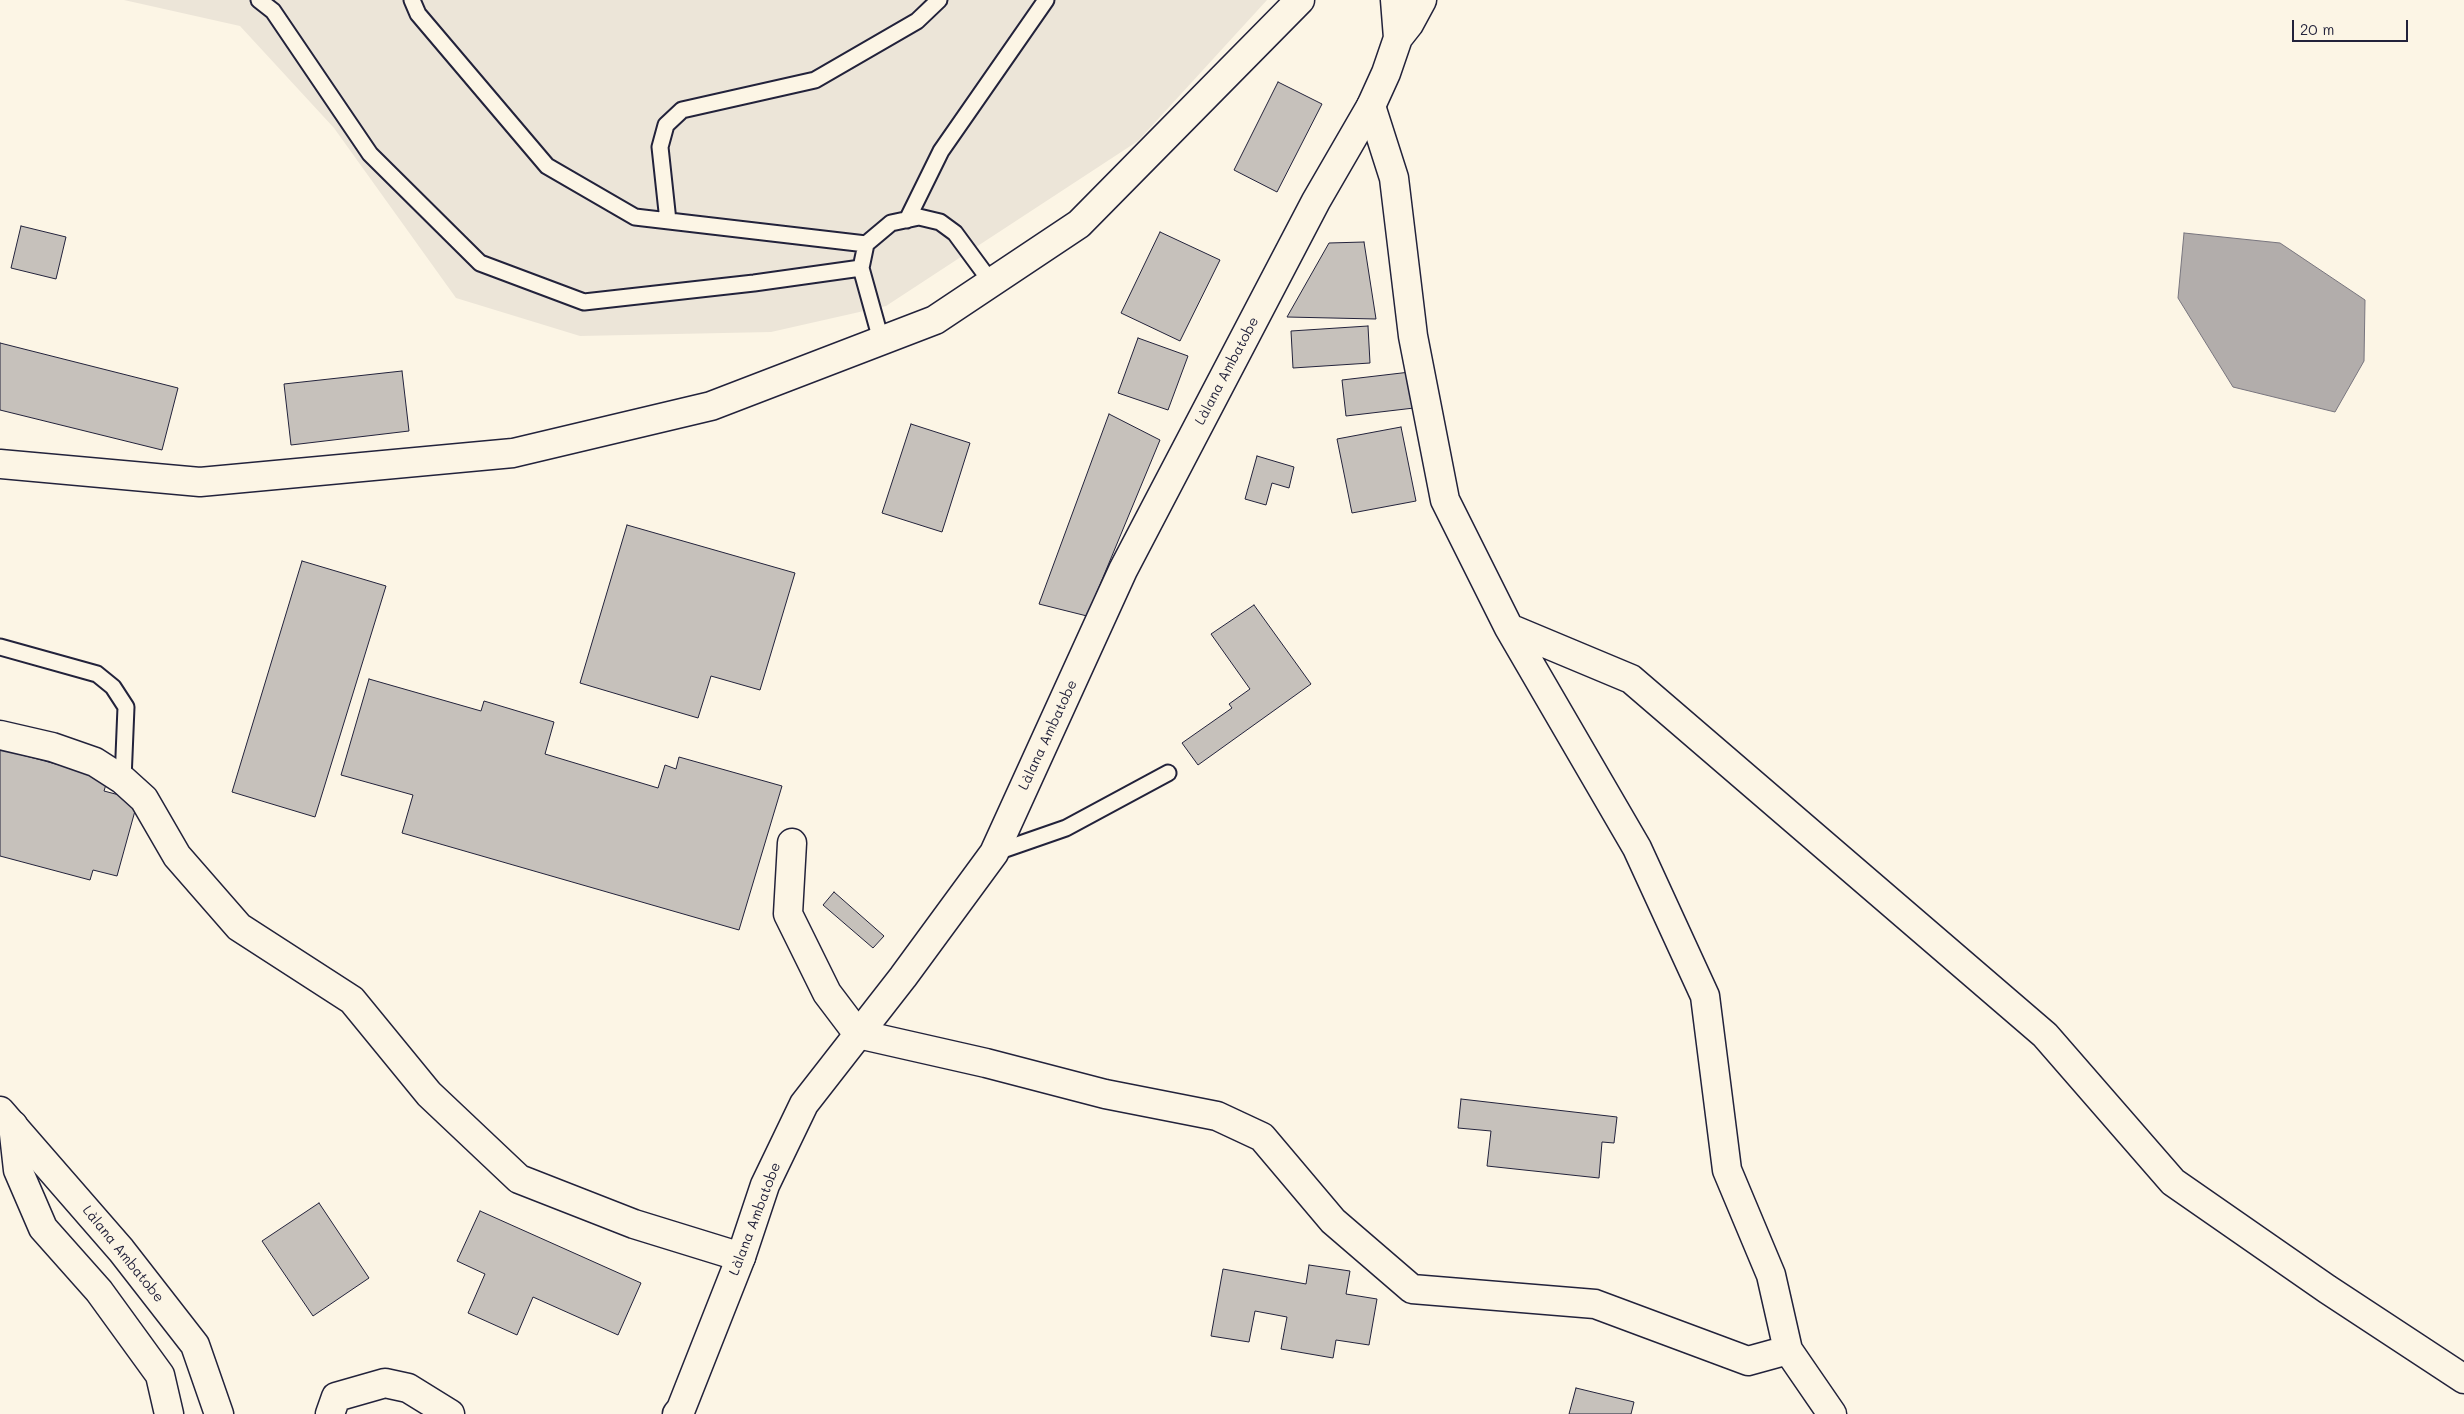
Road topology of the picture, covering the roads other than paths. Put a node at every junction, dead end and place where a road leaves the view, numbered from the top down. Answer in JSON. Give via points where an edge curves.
{"nodes":[{"id":1,"x":260,"y":0,"type":"edge"},
{"id":2,"x":412,"y":0,"type":"edge"},
{"id":3,"x":939,"y":0,"type":"edge"},
{"id":4,"x":1046,"y":0,"type":"edge"},
{"id":5,"x":1300,"y":0,"type":"edge"},
{"id":6,"x":1394,"y":0,"type":"edge"},
{"id":7,"x":1422,"y":0,"type":"edge"},
{"id":8,"x":1398,"y":38,"type":"junction"},
{"id":9,"x":1370,"y":106,"type":"junction"},
{"id":10,"x":907,"y":220,"type":"junction"},
{"id":11,"x":668,"y":221,"type":"junction"},
{"id":12,"x":866,"y":244,"type":"junction"},
{"id":13,"x":861,"y":268,"type":"junction"},
{"id":14,"x":991,"y":282,"type":"junction"},
{"id":15,"x":881,"y":340,"type":"junction"},
{"id":16,"x":0,"y":464,"type":"edge"},
{"id":17,"x":1509,"y":628,"type":"junction"},
{"id":18,"x":0,"y":647,"type":"edge"},
{"id":19,"x":0,"y":735,"type":"edge"},
{"id":20,"x":1168,"y":773,"type":"dead end"},
{"id":21,"x":123,"y":780,"type":"junction"},
{"id":22,"x":792,"y":843,"type":"dead end"},
{"id":23,"x":994,"y":853,"type":"junction"},
{"id":24,"x":858,"y":1034,"type":"junction"},
{"id":25,"x":7,"y":1118,"type":"edge"},
{"id":26,"x":741,"y":1257,"type":"junction"},
{"id":27,"x":1788,"y":1350,"type":"junction"},
{"id":28,"x":2464,"y":1379,"type":"edge"},
{"id":29,"x":680,"y":1412,"type":"edge"},
{"id":30,"x":169,"y":1414,"type":"edge"},
{"id":31,"x":219,"y":1414,"type":"edge"},
{"id":32,"x":330,"y":1414,"type":"edge"},
{"id":33,"x":450,"y":1414,"type":"edge"},
{"id":34,"x":1832,"y":1414,"type":"edge"}],
"edges":[{"from":1,"to":13,"type":"lane","via":[[273,12],[370,154],[480,263],[584,302]]},
{"from":2,"to":11,"type":"lane","via":[[418,14],[546,166],[634,217]]},
{"from":3,"to":11,"type":"lane","via":[[917,21],[815,80],[682,110],[666,125],[660,147]]},
{"from":4,"to":10,"type":"lane","via":[[941,151]]},
{"from":5,"to":14,"type":"street","via":[[1079,224]]},
{"from":6,"to":8,"type":"street","name":"Làlana Ambatobe"},
{"from":7,"to":8,"type":"street","name":"Làlana Ambatobe"},
{"from":8,"to":9,"type":"street","name":"Làlana Ambatobe"},
{"from":9,"to":17,"type":"street","via":[[1394,178],[1413,336],[1446,500]]},
{"from":9,"to":23,"type":"street","name":"Làlana Ambatobe","via":[[1316,201],[1123,570]]},
{"from":10,"to":12,"type":"lane","via":[[891,223]]},
{"from":10,"to":14,"type":"lane","via":[[919,217],[940,222],[954,233]]},
{"from":11,"to":12,"type":"lane"},
{"from":12,"to":13,"type":"lane"},
{"from":13,"to":15,"type":"lane"},
{"from":14,"to":15,"type":"street","via":[[934,320]]},
{"from":15,"to":16,"type":"street","via":[[711,406],[512,453],[200,482]]},
{"from":17,"to":27,"type":"street","via":[[1637,848],[1705,996],[1727,1170],[1771,1275]]},
{"from":17,"to":28,"type":"street","via":[[1631,679],[2045,1035],[2173,1182]]},
{"from":18,"to":21,"type":"lane","via":[[97,674],[113,687],[126,707]]},
{"from":19,"to":21,"type":"street","via":[[52,747],[96,762]]},
{"from":20,"to":23,"type":"lane","via":[[1066,828]]},
{"from":21,"to":26,"type":"street","via":[[144,799],[177,856],[239,927],[352,1000],[429,1094],[519,1179],[634,1224]]},
{"from":22,"to":24,"type":"street","via":[[788,914],[827,994]]},
{"from":23,"to":24,"type":"street","name":"Làlana Ambatobe"},
{"from":24,"to":26,"type":"street","name":"Làlana Ambatobe","via":[[804,1104],[765,1185]]},
{"from":24,"to":27,"type":"street","via":[[1105,1094],[1217,1116],[1262,1137],[1333,1221],[1412,1289],[1595,1304],[1748,1361]]},
{"from":25,"to":30,"type":"street","via":[[18,1170],[43,1228],[99,1291],[160,1374]]},
{"from":25,"to":31,"type":"street","name":"Làlana Ambatobe","via":[[121,1250],[196,1345]]},
{"from":26,"to":29,"type":"street","name":"Làlana Ambatobe"},
{"from":27,"to":34,"type":"street"},
{"from":32,"to":33,"type":"street","via":[[336,1398],[385,1383],[408,1388]]}]}
